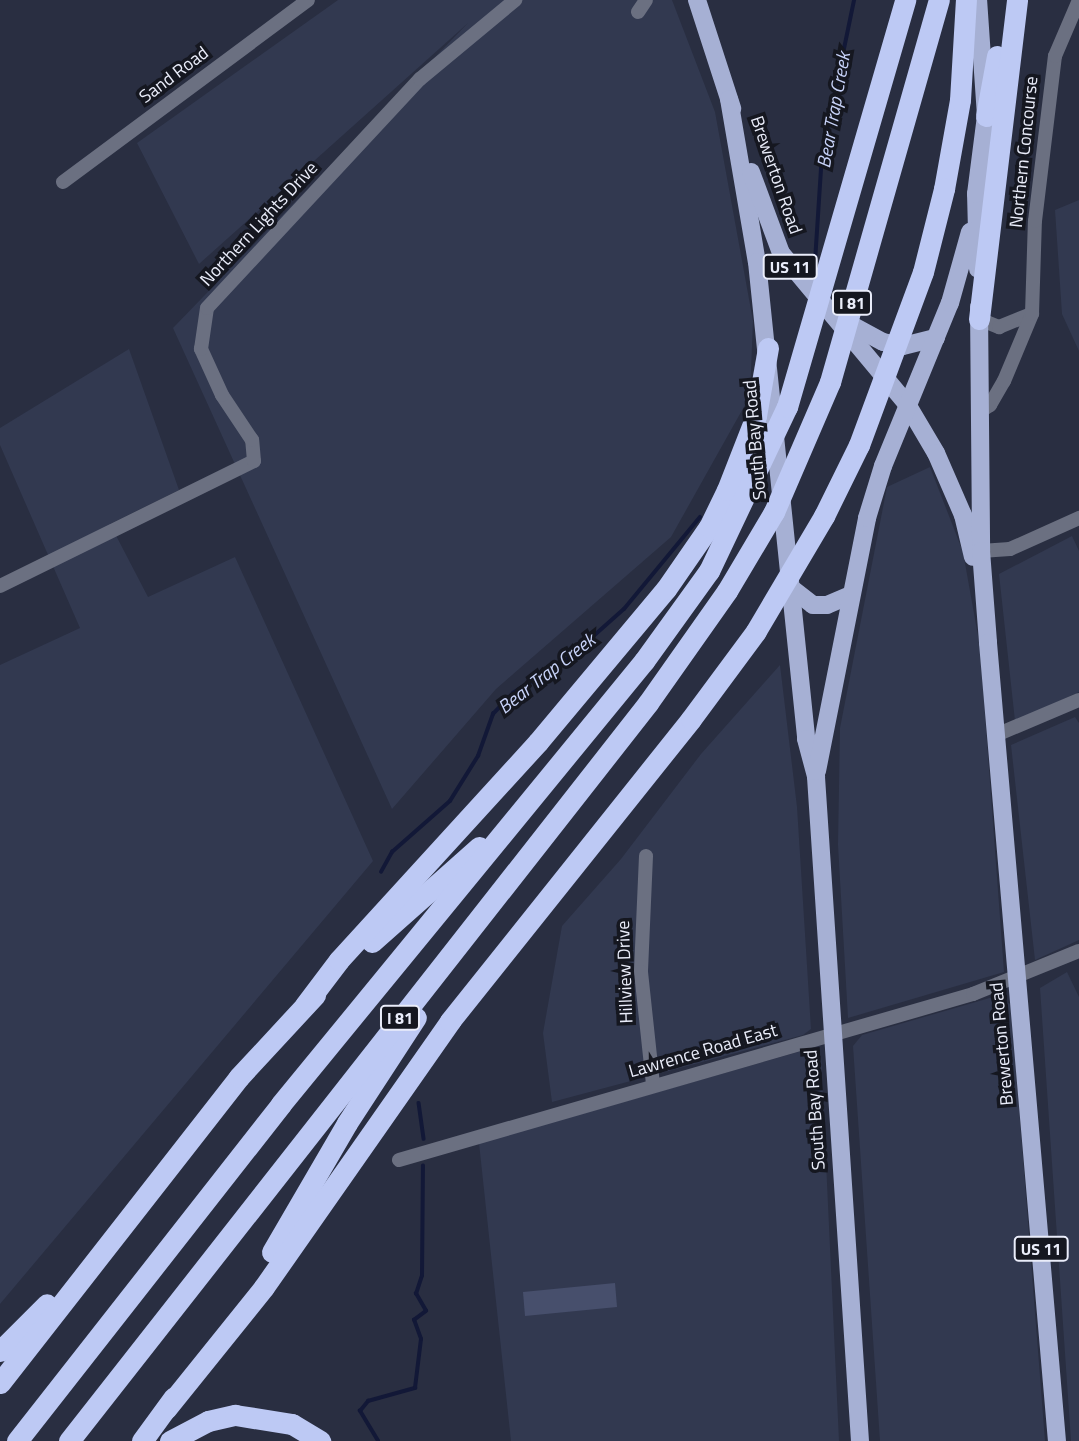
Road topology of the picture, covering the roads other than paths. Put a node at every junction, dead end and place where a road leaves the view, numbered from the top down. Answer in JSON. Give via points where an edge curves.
{"nodes":[{"id":1,"x":308,"y":0,"type":"edge"},
{"id":2,"x":515,"y":0,"type":"edge"},
{"id":3,"x":636,"y":0,"type":"edge"},
{"id":4,"x":646,"y":0,"type":"edge"},
{"id":5,"x":697,"y":0,"type":"edge"},
{"id":6,"x":905,"y":0,"type":"edge"},
{"id":7,"x":939,"y":0,"type":"edge"},
{"id":8,"x":966,"y":0,"type":"edge"},
{"id":9,"x":978,"y":0,"type":"edge"},
{"id":10,"x":1008,"y":0,"type":"edge"},
{"id":11,"x":1017,"y":0,"type":"edge"},
{"id":12,"x":1079,"y":0,"type":"edge"},
{"id":13,"x":729,"y":99,"type":"junction"},
{"id":14,"x":986,"y":116,"type":"junction"},
{"id":15,"x":63,"y":182,"type":"dead end"},
{"id":16,"x":976,"y":194,"type":"junction"},
{"id":17,"x":831,"y":314,"type":"junction"},
{"id":18,"x":1032,"y":314,"type":"junction"},
{"id":19,"x":979,"y":319,"type":"junction"},
{"id":20,"x":936,"y":338,"type":"junction"},
{"id":21,"x":768,"y":348,"type":"junction"},
{"id":22,"x":907,"y":404,"type":"junction"},
{"id":23,"x":979,"y":412,"type":"junction"},
{"id":24,"x":1079,"y":518,"type":"edge"},
{"id":25,"x":970,"y":535,"type":"junction"},
{"id":26,"x":981,"y":551,"type":"junction"},
{"id":27,"x":0,"y":586,"type":"edge"},
{"id":28,"x":790,"y":587,"type":"junction"},
{"id":29,"x":848,"y":596,"type":"junction"},
{"id":30,"x":988,"y":643,"type":"junction"},
{"id":31,"x":1079,"y":700,"type":"edge"},
{"id":32,"x":996,"y":735,"type":"junction"},
{"id":33,"x":816,"y":777,"type":"junction"},
{"id":34,"x":530,"y":801,"type":"junction"},
{"id":35,"x":646,"y":856,"type":"dead end"},
{"id":36,"x":489,"y":904,"type":"junction"},
{"id":37,"x":1079,"y":951,"type":"edge"},
{"id":38,"x":1017,"y":977,"type":"junction"},
{"id":39,"x":305,"y":1005,"type":"junction"},
{"id":40,"x":831,"y":1035,"type":"junction"},
{"id":41,"x":653,"y":1085,"type":"junction"},
{"id":42,"x":399,"y":1160,"type":"dead end"},
{"id":43,"x":121,"y":1227,"type":"junction"},
{"id":44,"x":0,"y":1351,"type":"edge"},
{"id":45,"x":0,"y":1382,"type":"edge"},
{"id":46,"x":166,"y":1409,"type":"junction"},
{"id":47,"x":17,"y":1441,"type":"edge"},
{"id":48,"x":69,"y":1441,"type":"edge"},
{"id":49,"x":142,"y":1441,"type":"edge"},
{"id":50,"x":170,"y":1441,"type":"edge"},
{"id":51,"x":320,"y":1441,"type":"edge"},
{"id":52,"x":860,"y":1441,"type":"edge"},
{"id":53,"x":1057,"y":1441,"type":"edge"}],
"edges":[{"from":1,"to":15,"type":"street","name":"Sand Road"},
{"from":2,"to":27,"type":"street","name":"Northern Lights Drive","via":[[420,79],[207,308],[201,349],[222,395],[252,440],[254,461]]},
{"from":3,"to":4,"type":"street","via":[[638,12]]},
{"from":5,"to":13,"type":"main road","name":"Brewerton Road","number":"US 11"},
{"from":6,"to":34,"type":"highway","number":"I 81","bridge":true,"via":[[787,407],[709,571],[644,661]]},
{"from":7,"to":36,"type":"highway","number":"I 81","bridge":true,"via":[[830,382],[775,512],[727,592],[648,703]]},
{"from":8,"to":46,"type":"highway","bridge":true,"via":[[960,100],[923,272],[859,445],[824,516],[756,631],[450,1021],[264,1287]]},
{"from":9,"to":14,"type":"main road","name":"Brewerton Road","number":"US 11"},
{"from":10,"to":14,"type":"highway"},
{"from":11,"to":19,"type":"highway"},
{"from":12,"to":18,"type":"street","name":"Northern Concourse","via":[[1062,32],[1051,80],[1035,220]]},
{"from":13,"to":17,"type":"main road","name":"Brewerton Road","number":"US 11","via":[[768,225],[792,270]]},
{"from":13,"to":21,"type":"main road","name":"South Bay Road"},
{"from":14,"to":16,"type":"main road","name":"Brewerton Road","number":"US 11"},
{"from":16,"to":19,"type":"main road","name":"Brewerton Road","number":"US 11"},
{"from":16,"to":20,"type":"main road","name":"South Bay Road","via":[[968,245]]},
{"from":17,"to":20,"type":"main road","via":[[883,342],[903,346]]},
{"from":17,"to":22,"type":"main road","name":"Brewerton Road","number":"US 11"},
{"from":18,"to":19,"type":"street","via":[[999,327]]},
{"from":18,"to":23,"type":"street","name":"Northern Concourse","via":[[1003,381],[990,405]]},
{"from":19,"to":23,"type":"main road","name":"Brewerton Road","number":"US 11"},
{"from":20,"to":22,"type":"main road","name":"South Bay Road"},
{"from":21,"to":28,"type":"main road","name":"South Bay Road"},
{"from":21,"to":39,"type":"highway","via":[[756,416],[727,490],[709,527],[666,589],[538,742],[339,960]]},
{"from":22,"to":25,"type":"main road","name":"Brewerton Road","number":"US 11","via":[[946,473]]},
{"from":22,"to":29,"type":"main road","name":"South Bay Road","via":[[878,479]]},
{"from":23,"to":26,"type":"main road","name":"Brewerton Road","number":"US 11"},
{"from":24,"to":26,"type":"street","via":[[1010,548]]},
{"from":25,"to":26,"type":"main road"},
{"from":25,"to":30,"type":"main road","name":"Brewerton Road","number":"US 11"},
{"from":26,"to":30,"type":"main road","name":"Brewerton Road","number":"US 11"},
{"from":28,"to":29,"type":"main road","via":[[813,605]]},
{"from":28,"to":33,"type":"main road","name":"South Bay Road","via":[[806,739]]},
{"from":29,"to":33,"type":"main road","name":"South Bay Road"},
{"from":30,"to":32,"type":"main road","name":"Brewerton Road","number":"US 11"},
{"from":31,"to":32,"type":"street"},
{"from":32,"to":38,"type":"main road","name":"Brewerton Road","number":"US 11"},
{"from":33,"to":40,"type":"main road","name":"South Bay Road"},
{"from":34,"to":39,"type":"highway"},
{"from":34,"to":47,"type":"highway","number":"I 81","via":[[281,1104]]},
{"from":35,"to":41,"type":"street","name":"Hillview Drive","via":[[641,972]]},
{"from":36,"to":46,"type":"highway","via":[[346,1123],[243,1300]]},
{"from":36,"to":48,"type":"highway","number":"I 81"},
{"from":37,"to":38,"type":"street","name":"Lawrence Road East"},
{"from":38,"to":40,"type":"street","name":"Lawrence Road East"},
{"from":38,"to":53,"type":"main road","name":"Brewerton Road","number":"US 11"},
{"from":39,"to":43,"type":"highway","via":[[239,1077]]},
{"from":40,"to":41,"type":"street","name":"Lawrence Road East"},
{"from":40,"to":52,"type":"main road","name":"South Bay Road"},
{"from":41,"to":42,"type":"street","name":"Lawrence Road East"},
{"from":43,"to":44,"type":"highway"},
{"from":43,"to":45,"type":"highway"},
{"from":46,"to":49,"type":"highway"},
{"from":50,"to":51,"type":"highway","via":[[208,1420],[235,1415],[292,1424]]}]}
